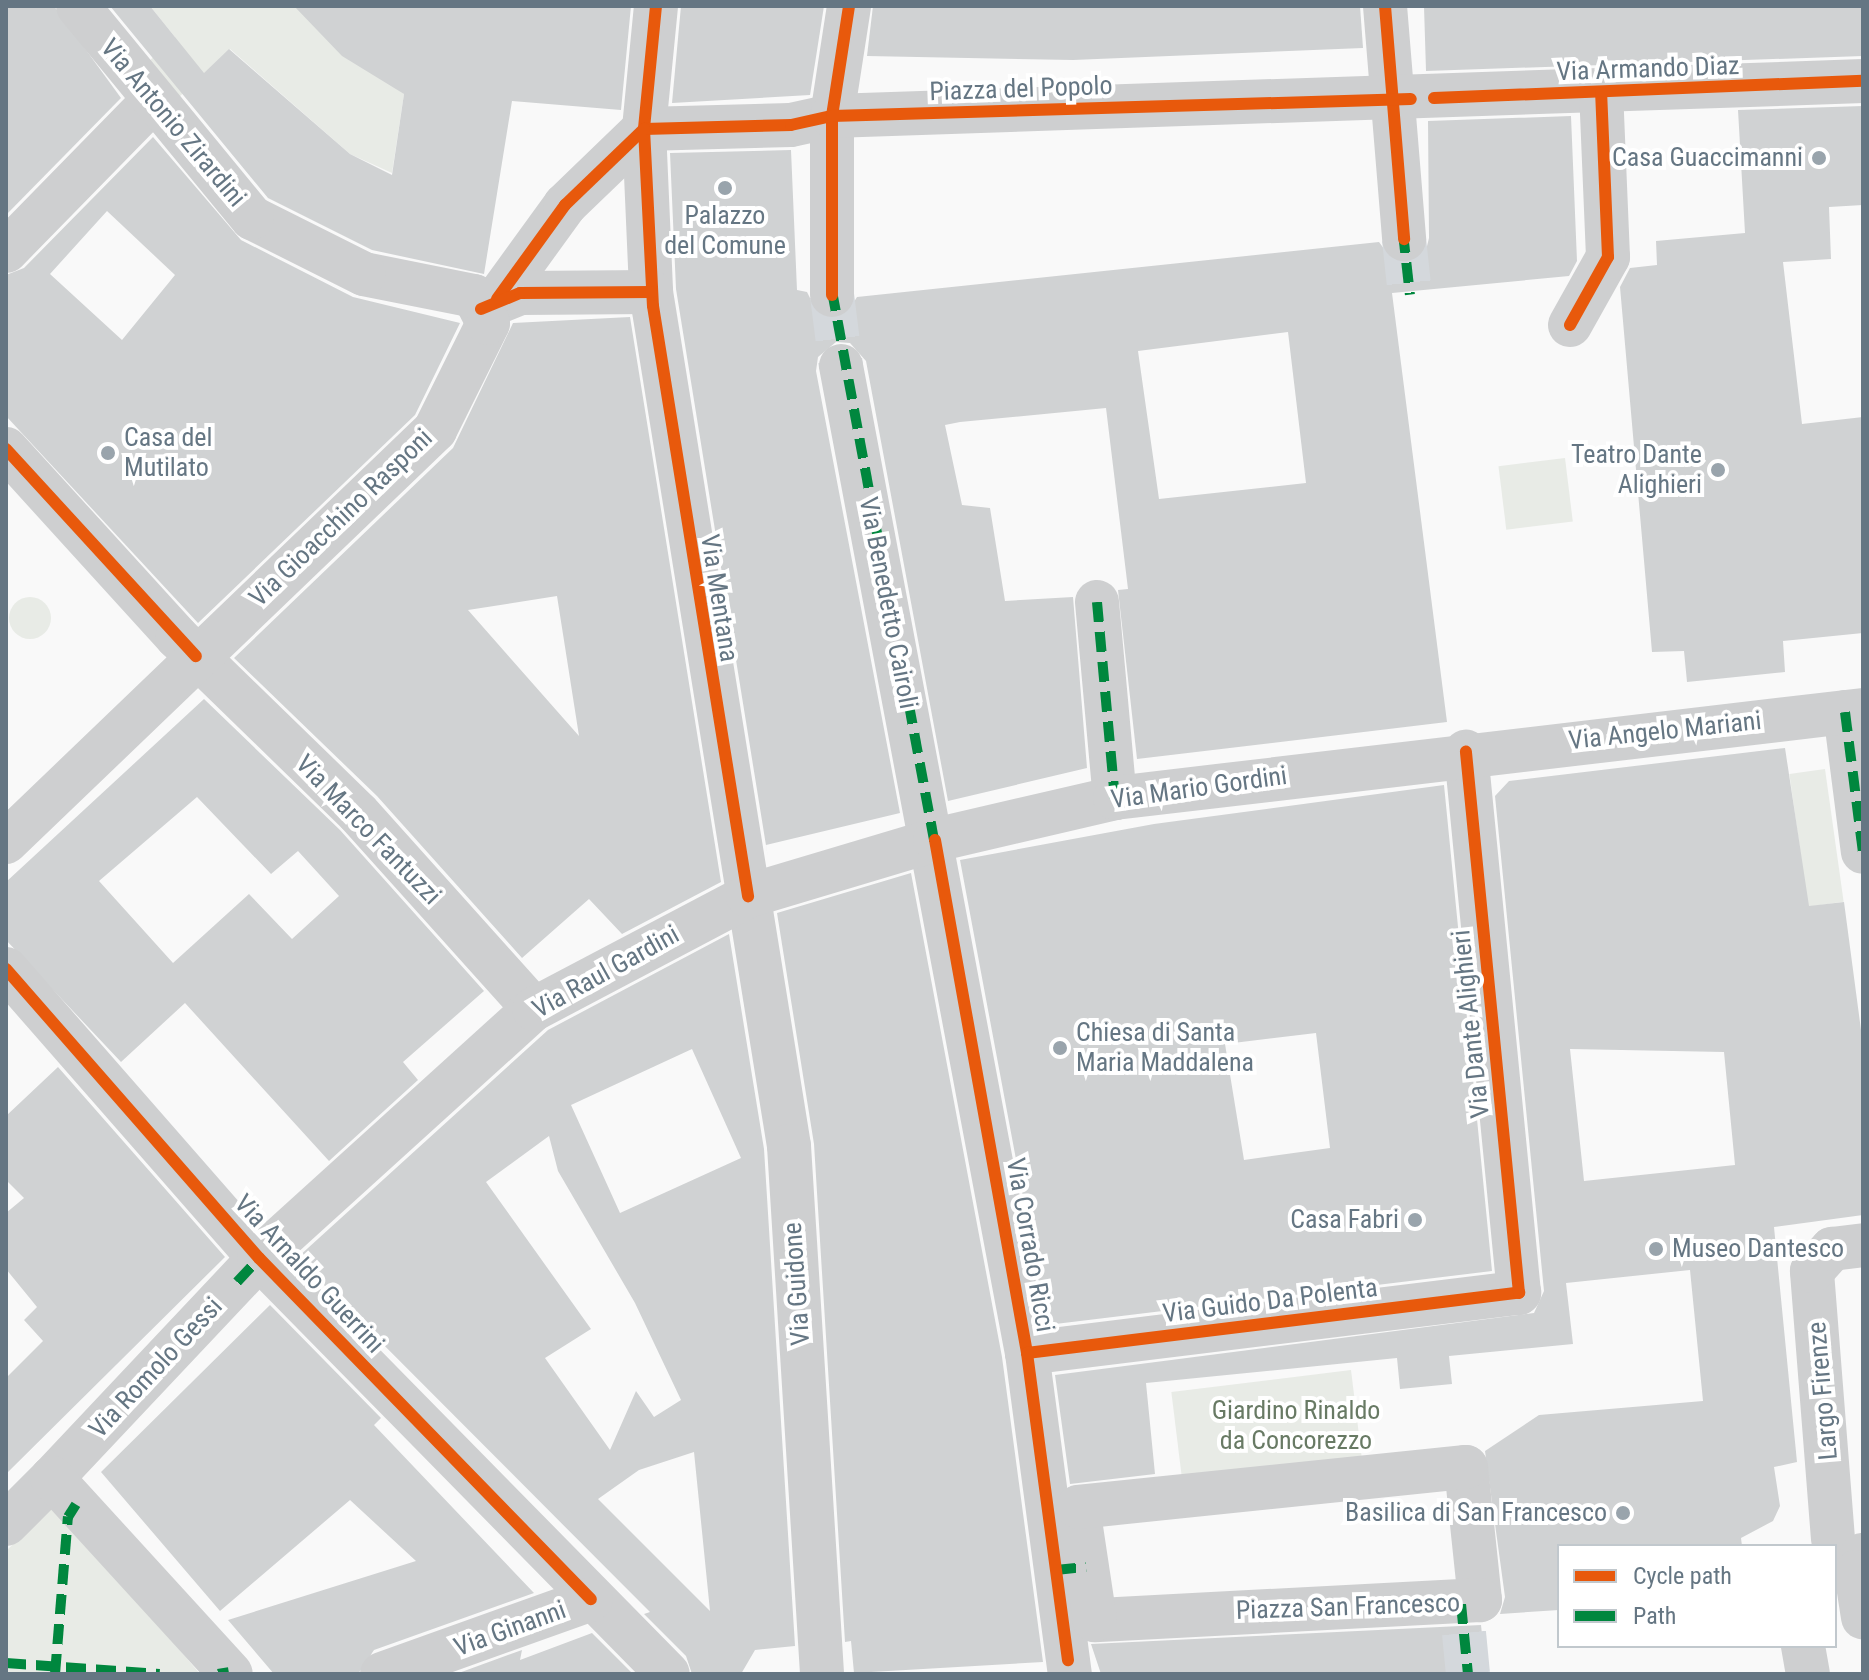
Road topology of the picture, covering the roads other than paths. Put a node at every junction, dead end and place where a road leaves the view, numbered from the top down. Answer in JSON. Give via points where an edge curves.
{"nodes":[{"id":1,"x":78,"y":6,"type":"edge"},
{"id":2,"x":656,"y":6,"type":"edge"},
{"id":3,"x":849,"y":6,"type":"edge"},
{"id":4,"x":1386,"y":27,"type":"edge"},
{"id":5,"x":1863,"y":81,"type":"edge"},
{"id":6,"x":1601,"y":93,"type":"junction"},
{"id":7,"x":1401,"y":100,"type":"junction"},
{"id":8,"x":152,"y":102,"type":"junction"},
{"id":9,"x":832,"y":116,"type":"junction"},
{"id":10,"x":644,"y":129,"type":"junction"},
{"id":11,"x":1404,"y":239,"type":"tunnel mouth"},
{"id":12,"x":6,"y":251,"type":"edge"},
{"id":13,"x":832,"y":295,"type":"tunnel mouth"},
{"id":14,"x":652,"y":299,"type":"junction"},
{"id":15,"x":489,"y":311,"type":"junction"},
{"id":16,"x":1570,"y":325,"type":"dead end"},
{"id":17,"x":841,"y":366,"type":"tunnel mouth"},
{"id":18,"x":6,"y":449,"type":"edge"},
{"id":19,"x":1097,"y":602,"type":"dead end"},
{"id":20,"x":196,"y":656,"type":"junction"},
{"id":21,"x":1854,"y":711,"type":"edge"},
{"id":22,"x":1466,"y":752,"type":"junction"},
{"id":23,"x":1115,"y":798,"type":"junction"},
{"id":24,"x":935,"y":840,"type":"junction"},
{"id":25,"x":6,"y":842,"type":"edge"},
{"id":26,"x":1863,"y":852,"type":"edge"},
{"id":27,"x":748,"y":896,"type":"junction"},
{"id":28,"x":6,"y":969,"type":"edge"},
{"id":29,"x":534,"y":1009,"type":"junction"},
{"id":30,"x":1863,"y":1245,"type":"edge"},
{"id":31,"x":248,"y":1270,"type":"junction"},
{"id":32,"x":1519,"y":1293,"type":"joint"},
{"id":33,"x":1027,"y":1353,"type":"junction"},
{"id":34,"x":52,"y":1478,"type":"junction"},
{"id":35,"x":6,"y":1524,"type":"edge"},
{"id":36,"x":1846,"y":1549,"type":"edge"},
{"id":37,"x":1071,"y":1568,"type":"junction"},
{"id":38,"x":591,"y":1599,"type":"junction"},
{"id":39,"x":1863,"y":1617,"type":"edge"},
{"id":40,"x":1803,"y":1648,"type":"edge"},
{"id":41,"x":1069,"y":1667,"type":"edge"},
{"id":42,"x":231,"y":1674,"type":"edge"},
{"id":43,"x":382,"y":1674,"type":"edge"},
{"id":44,"x":668,"y":1674,"type":"edge"},
{"id":45,"x":822,"y":1674,"type":"edge"},
{"id":46,"x":1808,"y":1674,"type":"edge"}],
"edges":[{"from":1,"to":8,"type":"street","name":"Via Antonio Zirardini"},
{"from":2,"to":10,"type":"street","name":"Via Mentana"},
{"from":3,"to":9,"type":"street"},
{"from":4,"to":7,"type":"street"},
{"from":5,"to":6,"type":"street","name":"Via Armando Diaz"},
{"from":6,"to":7,"type":"street","name":"Via Armando Diaz"},
{"from":6,"to":16,"type":"street","via":[[1608,257]]},
{"from":7,"to":9,"type":"street","name":"Piazza del Popolo"},
{"from":7,"to":11,"type":"street"},
{"from":8,"to":12,"type":"street"},
{"from":8,"to":15,"type":"street","name":"Via Antonio Zirardini","via":[[252,218],[364,274],[474,296]]},
{"from":9,"to":10,"type":"street","name":"Piazza del Popolo","via":[[791,125]]},
{"from":9,"to":13,"type":"street"},
{"from":10,"to":14,"type":"street","name":"Via Mentana"},
{"from":10,"to":15,"type":"street","name":"Via Gioacchino Rasponi","via":[[565,205]]},
{"from":14,"to":15,"type":"street"},
{"from":14,"to":27,"type":"street","name":"Via Mentana"},
{"from":15,"to":20,"type":"street","name":"Via Gioacchino Rasponi","via":[[435,430]]},
{"from":17,"to":24,"type":"street","name":"Via Benedetto Cairoli"},
{"from":18,"to":20,"type":"street","name":"Via Marco Fantuzzi"},
{"from":19,"to":23,"type":"street"},
{"from":20,"to":25,"type":"street","name":"Via Gioacchino Rasponi"},
{"from":20,"to":29,"type":"street","name":"Via Marco Fantuzzi","via":[[358,813]]},
{"from":21,"to":22,"type":"street","name":"Via Angelo Mariani"},
{"from":21,"to":26,"type":"street"},
{"from":22,"to":23,"type":"street","name":"Via Mario Gordini"},
{"from":22,"to":32,"type":"street","name":"Via Dante Alighieri"},
{"from":23,"to":24,"type":"street","name":"Via Mario Gordini"},
{"from":24,"to":27,"type":"street","name":"Via Raul Gardini"},
{"from":24,"to":33,"type":"street","name":"Via Corrado Ricci"},
{"from":27,"to":29,"type":"street","name":"Via Raul Gardini"},
{"from":27,"to":45,"type":"street","name":"Via Guidone","via":[[789,1146]]},
{"from":28,"to":31,"type":"street","name":"Via Arnaldo Guerrini"},
{"from":29,"to":31,"type":"street","name":"Via Raul Gardini"},
{"from":30,"to":36,"type":"street","name":"Largo Firenze","via":[[1832,1249],[1812,1271]]},
{"from":31,"to":34,"type":"street","name":"Via Romolo Gessi"},
{"from":31,"to":38,"type":"street","name":"Via Arnaldo Guerrini"},
{"from":32,"to":33,"type":"street","name":"Via Guido Da Polenta"},
{"from":33,"to":37,"type":"street","name":"Via Corrado Ricci"},
{"from":34,"to":35,"type":"street","name":"Via Romolo Gessi"},
{"from":34,"to":42,"type":"street"},
{"from":36,"to":39,"type":"street","name":"Largo Firenze","via":[[1856,1572]]},
{"from":37,"to":37,"type":"street","name":"Piazza San Francesco","via":[[1078,1507],[1466,1467],[1480,1600],[1463,1618],[1095,1620]]},
{"from":37,"to":41,"type":"street","name":"Via Corrado Ricci"},
{"from":38,"to":43,"type":"street","name":"Via Ginanni"},
{"from":38,"to":44,"type":"street","name":"Via Arnaldo Guerrini"},
{"from":40,"to":46,"type":"street"}]}
